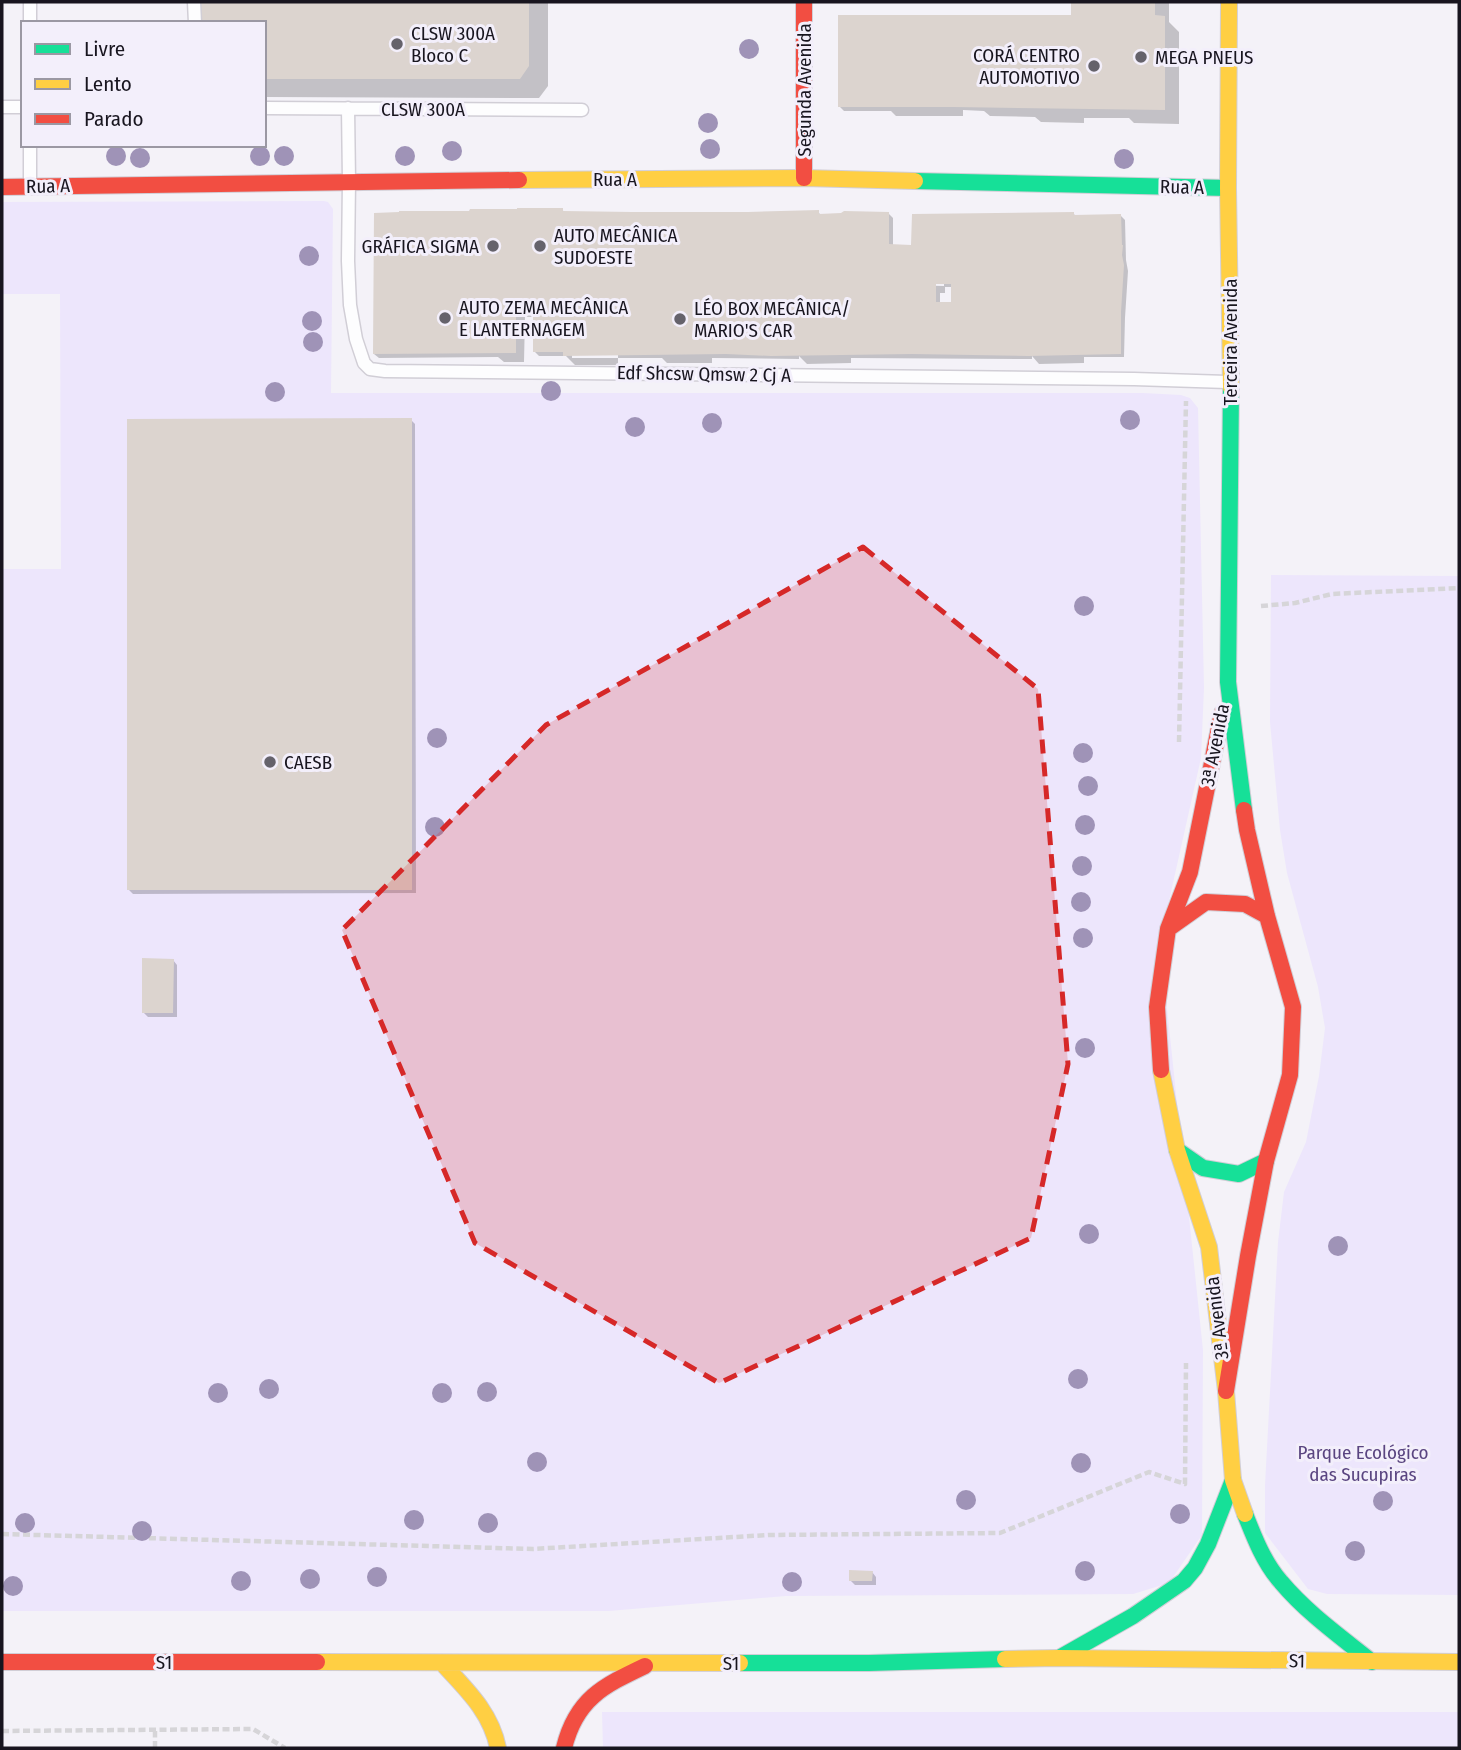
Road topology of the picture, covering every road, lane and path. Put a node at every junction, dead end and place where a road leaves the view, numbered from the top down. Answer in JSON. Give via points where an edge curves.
{"nodes":[{"id":1,"x":30,"y":2,"type":"edge"},
{"id":2,"x":194,"y":2,"type":"edge"},
{"id":3,"x":804,"y":2,"type":"edge"},
{"id":4,"x":1229,"y":2,"type":"edge"},
{"id":5,"x":30,"y":21,"type":"edge"},
{"id":6,"x":195,"y":21,"type":"edge"},
{"id":7,"x":2,"y":107,"type":"edge"},
{"id":8,"x":21,"y":107,"type":"edge"},
{"id":9,"x":266,"y":108,"type":"edge"},
{"id":10,"x":348,"y":108,"type":"junction"},
{"id":11,"x":582,"y":110,"type":"dead end"},
{"id":12,"x":30,"y":147,"type":"edge"},
{"id":13,"x":804,"y":178,"type":"junction"},
{"id":14,"x":349,"y":181,"type":"junction"},
{"id":15,"x":2,"y":187,"type":"edge"},
{"id":16,"x":30,"y":187,"type":"junction"},
{"id":17,"x":1228,"y":188,"type":"junction"},
{"id":18,"x":1231,"y":382,"type":"junction"},
{"id":19,"x":1459,"y":588,"type":"edge"},
{"id":20,"x":1229,"y":609,"type":"junction"},
{"id":21,"x":1228,"y":682,"type":"junction"},
{"id":22,"x":1267,"y":916,"type":"junction"},
{"id":23,"x":1168,"y":929,"type":"junction"},
{"id":24,"x":1177,"y":1150,"type":"junction"},
{"id":25,"x":1266,"y":1161,"type":"junction"},
{"id":26,"x":1226,"y":1391,"type":"junction"},
{"id":27,"x":1233,"y":1480,"type":"junction"},
{"id":28,"x":1185,"y":1484,"type":"dead end"},
{"id":29,"x":2,"y":1534,"type":"edge"},
{"id":30,"x":1059,"y":1658,"type":"junction"},
{"id":31,"x":2,"y":1662,"type":"edge"},
{"id":32,"x":1372,"y":1662,"type":"junction"},
{"id":33,"x":1459,"y":1662,"type":"edge"},
{"id":34,"x":442,"y":1663,"type":"junction"},
{"id":35,"x":654,"y":1663,"type":"junction"},
{"id":36,"x":2,"y":1731,"type":"edge"},
{"id":37,"x":155,"y":1731,"type":"junction"},
{"id":38,"x":155,"y":1748,"type":"edge"},
{"id":39,"x":285,"y":1748,"type":"edge"},
{"id":40,"x":498,"y":1748,"type":"edge"},
{"id":41,"x":565,"y":1748,"type":"edge"}],
"edges":[{"from":1,"to":5,"type":"lane"},
{"from":2,"to":6,"type":"lane"},
{"from":3,"to":13,"type":"main road","name":"Segunda Avenida"},
{"from":4,"to":17,"type":"main road","name":"Terceira Avenida"},
{"from":7,"to":8,"type":"lane"},
{"from":9,"to":10,"type":"lane","name":"CLSW 300A"},
{"from":10,"to":11,"type":"lane","name":"CLSW 300A"},
{"from":10,"to":14,"type":"lane"},
{"from":12,"to":16,"type":"lane"},
{"from":13,"to":14,"type":"main road","name":"Rua A"},
{"from":13,"to":17,"type":"main road","name":"Rua A"},
{"from":14,"to":16,"type":"main road","name":"Rua A"},
{"from":14,"to":18,"type":"lane","name":"Edf Shcsw Qmsw 2 Cj A","via":[[350,305],[356,339],[370,369]]},
{"from":15,"to":16,"type":"main road","name":"Rua A"},
{"from":17,"to":18,"type":"main road","name":"Terceira Avenida"},
{"from":18,"to":20,"type":"main road","name":"Terceira Avenida"},
{"from":19,"to":20,"type":"path","via":[[1332,594],[1295,603]]},
{"from":20,"to":21,"type":"main road","name":"Terceira Avenida"},
{"from":21,"to":22,"type":"main road","name":"3ª Avenida","via":[[1247,830]]},
{"from":21,"to":23,"type":"main road","name":"3ª Avenida","via":[[1189,872]]},
{"from":22,"to":23,"type":"main road","via":[[1245,904],[1206,901]]},
{"from":22,"to":25,"type":"main road","name":"3ª Avenida","via":[[1293,1007],[1290,1074]]},
{"from":23,"to":24,"type":"main road","name":"3ª Avenida","via":[[1157,1007],[1162,1077]]},
{"from":24,"to":25,"type":"main road","via":[[1203,1168],[1240,1174]]},
{"from":24,"to":26,"type":"main road","name":"3ª Avenida","via":[[1209,1247]]},
{"from":25,"to":26,"type":"main road","name":"3ª Avenida"},
{"from":26,"to":27,"type":"main road"},
{"from":27,"to":30,"type":"main road","via":[[1216,1525],[1187,1578],[1134,1617]]},
{"from":27,"to":32,"type":"main road","via":[[1263,1555],[1280,1580]]},
{"from":28,"to":29,"type":"path","via":[[1149,1472],[1000,1533],[768,1535],[533,1549]]},
{"from":30,"to":32,"type":"main road","name":"S1"},
{"from":30,"to":35,"type":"main road","name":"S1"},
{"from":31,"to":34,"type":"main road","name":"S1"},
{"from":32,"to":33,"type":"main road","name":"S1"},
{"from":34,"to":35,"type":"main road","name":"S1"},
{"from":34,"to":40,"type":"main road","via":[[488,1716]]},
{"from":35,"to":41,"type":"main road","via":[[612,1681],[590,1698],[573,1718]]},
{"from":36,"to":37,"type":"path"},
{"from":37,"to":38,"type":"path"},
{"from":37,"to":39,"type":"path","via":[[253,1730]]}]}
